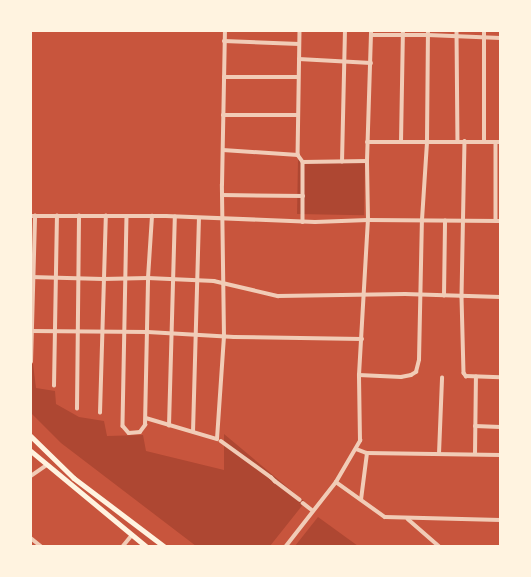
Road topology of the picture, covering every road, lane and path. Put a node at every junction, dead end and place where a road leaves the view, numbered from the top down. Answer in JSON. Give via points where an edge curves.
{"nodes":[{"id":1,"x":224,"y":31,"type":"edge"},
{"id":2,"x":300,"y":31,"type":"edge"},
{"id":3,"x":345,"y":31,"type":"edge"},
{"id":4,"x":457,"y":31,"type":"edge"},
{"id":5,"x":484,"y":31,"type":"edge"},
{"id":6,"x":371,"y":33,"type":"edge"},
{"id":7,"x":403,"y":33,"type":"edge"},
{"id":8,"x":428,"y":33,"type":"edge"},
{"id":9,"x":457,"y":36,"type":"junction"},
{"id":10,"x":484,"y":36,"type":"junction"},
{"id":11,"x":500,"y":38,"type":"edge"},
{"id":12,"x":224,"y":41,"type":"junction"},
{"id":13,"x":299,"y":44,"type":"junction"},
{"id":14,"x":299,"y":59,"type":"junction"},
{"id":15,"x":344,"y":62,"type":"junction"},
{"id":16,"x":371,"y":63,"type":"junction"},
{"id":17,"x":224,"y":77,"type":"junction"},
{"id":18,"x":298,"y":77,"type":"junction"},
{"id":19,"x":223,"y":115,"type":"junction"},
{"id":20,"x":298,"y":115,"type":"junction"},
{"id":21,"x":465,"y":141,"type":"junction"},
{"id":22,"x":367,"y":142,"type":"junction"},
{"id":23,"x":401,"y":142,"type":"junction"},
{"id":24,"x":427,"y":142,"type":"junction"},
{"id":25,"x":458,"y":142,"type":"junction"},
{"id":26,"x":484,"y":142,"type":"junction"},
{"id":27,"x":498,"y":142,"type":"edge"},
{"id":28,"x":223,"y":150,"type":"junction"},
{"id":29,"x":298,"y":155,"type":"junction"},
{"id":30,"x":367,"y":161,"type":"junction"},
{"id":31,"x":303,"y":162,"type":"junction"},
{"id":32,"x":342,"y":162,"type":"junction"},
{"id":33,"x":222,"y":195,"type":"junction"},
{"id":34,"x":303,"y":196,"type":"junction"},
{"id":35,"x":33,"y":216,"type":"edge"},
{"id":36,"x":57,"y":216,"type":"junction"},
{"id":37,"x":79,"y":216,"type":"junction"},
{"id":38,"x":106,"y":216,"type":"junction"},
{"id":39,"x":127,"y":216,"type":"junction"},
{"id":40,"x":152,"y":216,"type":"junction"},
{"id":41,"x":175,"y":217,"type":"junction"},
{"id":42,"x":199,"y":219,"type":"junction"},
{"id":43,"x":223,"y":219,"type":"junction"},
{"id":44,"x":464,"y":219,"type":"junction"},
{"id":45,"x":368,"y":220,"type":"junction"},
{"id":46,"x":422,"y":220,"type":"junction"},
{"id":47,"x":445,"y":220,"type":"junction"},
{"id":48,"x":498,"y":221,"type":"edge"},
{"id":49,"x":303,"y":222,"type":"junction"},
{"id":50,"x":32,"y":277,"type":"edge"},
{"id":51,"x":56,"y":278,"type":"junction"},
{"id":52,"x":79,"y":278,"type":"junction"},
{"id":53,"x":125,"y":278,"type":"junction"},
{"id":54,"x":148,"y":278,"type":"junction"},
{"id":55,"x":103,"y":279,"type":"junction"},
{"id":56,"x":173,"y":279,"type":"junction"},
{"id":57,"x":198,"y":281,"type":"junction"},
{"id":58,"x":224,"y":284,"type":"junction"},
{"id":59,"x":364,"y":295,"type":"junction"},
{"id":60,"x":419,"y":295,"type":"junction"},
{"id":61,"x":444,"y":296,"type":"junction"},
{"id":62,"x":462,"y":297,"type":"junction"},
{"id":63,"x":500,"y":297,"type":"edge"},
{"id":64,"x":31,"y":331,"type":"edge"},
{"id":65,"x":55,"y":332,"type":"junction"},
{"id":66,"x":148,"y":332,"type":"junction"},
{"id":67,"x":79,"y":333,"type":"junction"},
{"id":68,"x":102,"y":333,"type":"junction"},
{"id":69,"x":125,"y":333,"type":"junction"},
{"id":70,"x":171,"y":334,"type":"junction"},
{"id":71,"x":195,"y":334,"type":"junction"},
{"id":72,"x":224,"y":337,"type":"junction"},
{"id":73,"x":362,"y":339,"type":"junction"},
{"id":74,"x":31,"y":362,"type":"edge"},
{"id":75,"x":359,"y":375,"type":"junction"},
{"id":76,"x":476,"y":377,"type":"junction"},
{"id":77,"x":500,"y":377,"type":"edge"},
{"id":78,"x":442,"y":378,"type":"dead end"},
{"id":79,"x":54,"y":386,"type":"dead end"},
{"id":80,"x":77,"y":409,"type":"dead end"},
{"id":81,"x":100,"y":413,"type":"dead end"},
{"id":82,"x":146,"y":418,"type":"junction"},
{"id":83,"x":169,"y":426,"type":"junction"},
{"id":84,"x":475,"y":426,"type":"junction"},
{"id":85,"x":500,"y":427,"type":"edge"},
{"id":86,"x":193,"y":432,"type":"junction"},
{"id":87,"x":31,"y":436,"type":"edge"},
{"id":88,"x":221,"y":441,"type":"dead end"},
{"id":89,"x":356,"y":449,"type":"junction"},
{"id":90,"x":31,"y":451,"type":"edge"},
{"id":91,"x":367,"y":453,"type":"junction"},
{"id":92,"x":440,"y":454,"type":"junction"},
{"id":93,"x":475,"y":454,"type":"junction"},
{"id":94,"x":500,"y":455,"type":"edge"},
{"id":95,"x":46,"y":465,"type":"junction"},
{"id":96,"x":31,"y":476,"type":"edge"},
{"id":97,"x":336,"y":482,"type":"junction"},
{"id":98,"x":361,"y":500,"type":"junction"},
{"id":99,"x":312,"y":510,"type":"junction"},
{"id":100,"x":408,"y":518,"type":"junction"},
{"id":101,"x":500,"y":520,"type":"edge"},
{"id":102,"x":132,"y":535,"type":"junction"},
{"id":103,"x":31,"y":538,"type":"edge"},
{"id":104,"x":41,"y":546,"type":"edge"},
{"id":105,"x":123,"y":546,"type":"edge"},
{"id":106,"x":146,"y":546,"type":"edge"},
{"id":107,"x":164,"y":546,"type":"edge"},
{"id":108,"x":286,"y":546,"type":"edge"},
{"id":109,"x":439,"y":546,"type":"edge"}],
"edges":[{"from":1,"to":12,"type":"street"},
{"from":2,"to":13,"type":"street"},
{"from":3,"to":15,"type":"street"},
{"from":4,"to":9,"type":"street"},
{"from":5,"to":10,"type":"street"},
{"from":6,"to":7,"type":"street"},
{"from":6,"to":16,"type":"street"},
{"from":7,"to":8,"type":"street"},
{"from":7,"to":23,"type":"street"},
{"from":8,"to":9,"type":"street"},
{"from":8,"to":24,"type":"street"},
{"from":9,"to":10,"type":"street"},
{"from":9,"to":25,"type":"street"},
{"from":10,"to":11,"type":"street"},
{"from":10,"to":26,"type":"street"},
{"from":12,"to":13,"type":"street"},
{"from":12,"to":17,"type":"street"},
{"from":13,"to":14,"type":"street"},
{"from":14,"to":15,"type":"street"},
{"from":14,"to":18,"type":"street"},
{"from":15,"to":16,"type":"street"},
{"from":15,"to":32,"type":"street"},
{"from":16,"to":22,"type":"street"},
{"from":17,"to":18,"type":"street"},
{"from":17,"to":19,"type":"street"},
{"from":18,"to":20,"type":"street"},
{"from":19,"to":20,"type":"street"},
{"from":19,"to":28,"type":"street"},
{"from":20,"to":29,"type":"street"},
{"from":21,"to":25,"type":"street"},
{"from":21,"to":26,"type":"street"},
{"from":21,"to":44,"type":"street"},
{"from":22,"to":23,"type":"street"},
{"from":22,"to":30,"type":"street"},
{"from":23,"to":24,"type":"street"},
{"from":24,"to":25,"type":"street"},
{"from":24,"to":46,"type":"street"},
{"from":26,"to":27,"type":"street"},
{"from":27,"to":48,"type":"street"},
{"from":28,"to":29,"type":"street"},
{"from":28,"to":33,"type":"street"},
{"from":29,"to":31,"type":"street"},
{"from":30,"to":32,"type":"street"},
{"from":30,"to":45,"type":"street"},
{"from":31,"to":32,"type":"street"},
{"from":31,"to":34,"type":"street"},
{"from":33,"to":34,"type":"street"},
{"from":33,"to":43,"type":"street"},
{"from":34,"to":49,"type":"street"},
{"from":35,"to":36,"type":"street"},
{"from":35,"to":50,"type":"street"},
{"from":36,"to":37,"type":"street"},
{"from":36,"to":51,"type":"street"},
{"from":37,"to":38,"type":"street"},
{"from":37,"to":52,"type":"street"},
{"from":38,"to":39,"type":"street"},
{"from":38,"to":55,"type":"street"},
{"from":39,"to":40,"type":"street"},
{"from":39,"to":53,"type":"street"},
{"from":40,"to":41,"type":"street"},
{"from":40,"to":54,"type":"street"},
{"from":41,"to":42,"type":"street"},
{"from":41,"to":56,"type":"street"},
{"from":42,"to":43,"type":"street"},
{"from":42,"to":57,"type":"street"},
{"from":43,"to":49,"type":"street"},
{"from":43,"to":58,"type":"street"},
{"from":44,"to":47,"type":"street"},
{"from":44,"to":48,"type":"street"},
{"from":44,"to":62,"type":"street"},
{"from":45,"to":46,"type":"street"},
{"from":45,"to":49,"type":"street"},
{"from":45,"to":59,"type":"street"},
{"from":46,"to":47,"type":"street"},
{"from":46,"to":60,"type":"street"},
{"from":47,"to":61,"type":"street"},
{"from":50,"to":51,"type":"street"},
{"from":50,"to":64,"type":"street"},
{"from":51,"to":52,"type":"street"},
{"from":51,"to":65,"type":"street"},
{"from":52,"to":55,"type":"street"},
{"from":52,"to":67,"type":"street"},
{"from":53,"to":54,"type":"street"},
{"from":53,"to":55,"type":"street"},
{"from":53,"to":69,"type":"street"},
{"from":54,"to":56,"type":"street"},
{"from":54,"to":66,"type":"street"},
{"from":55,"to":68,"type":"street"},
{"from":56,"to":57,"type":"street"},
{"from":56,"to":70,"type":"street"},
{"from":57,"to":58,"type":"street"},
{"from":57,"to":71,"type":"street"},
{"from":58,"to":59,"type":"street","via":[[278,296]]},
{"from":58,"to":72,"type":"street"},
{"from":59,"to":60,"type":"street"},
{"from":59,"to":73,"type":"street"},
{"from":60,"to":61,"type":"street"},
{"from":60,"to":75,"type":"street","via":[[419,360],[416,372],[401,377]]},
{"from":61,"to":62,"type":"street"},
{"from":62,"to":63,"type":"street"},
{"from":62,"to":76,"type":"street","via":[[465,375]]},
{"from":64,"to":65,"type":"street"},
{"from":64,"to":74,"type":"street"},
{"from":65,"to":67,"type":"street"},
{"from":65,"to":79,"type":"street"},
{"from":66,"to":69,"type":"street"},
{"from":66,"to":70,"type":"street"},
{"from":66,"to":82,"type":"street"},
{"from":67,"to":68,"type":"street"},
{"from":67,"to":80,"type":"street"},
{"from":68,"to":69,"type":"street"},
{"from":68,"to":81,"type":"street"},
{"from":69,"to":82,"type":"street","via":[[123,426],[130,433],[140,432],[145,426]]},
{"from":70,"to":71,"type":"street"},
{"from":70,"to":83,"type":"street"},
{"from":71,"to":72,"type":"street"},
{"from":71,"to":86,"type":"street"},
{"from":72,"to":73,"type":"street"},
{"from":72,"to":86,"type":"street","via":[[218,439]]},
{"from":73,"to":75,"type":"street"},
{"from":75,"to":89,"type":"street","via":[[360,441]]},
{"from":76,"to":77,"type":"street"},
{"from":76,"to":84,"type":"street"},
{"from":78,"to":92,"type":"street"},
{"from":82,"to":83,"type":"street"},
{"from":83,"to":86,"type":"street"},
{"from":84,"to":85,"type":"street"},
{"from":84,"to":93,"type":"street"},
{"from":87,"to":107,"type":"main road","via":[[74,478]]},
{"from":88,"to":99,"type":"street","via":[[271,476],[275,482]]},
{"from":89,"to":91,"type":"street"},
{"from":89,"to":97,"type":"street"},
{"from":90,"to":95,"type":"main road"},
{"from":91,"to":92,"type":"street"},
{"from":91,"to":98,"type":"street"},
{"from":92,"to":93,"type":"street"},
{"from":93,"to":94,"type":"street"},
{"from":95,"to":96,"type":"street"},
{"from":95,"to":102,"type":"main road"},
{"from":97,"to":98,"type":"street"},
{"from":97,"to":99,"type":"street"},
{"from":98,"to":100,"type":"street","via":[[386,517]]},
{"from":99,"to":108,"type":"street"},
{"from":100,"to":101,"type":"street"},
{"from":100,"to":109,"type":"street"},
{"from":102,"to":105,"type":"street"},
{"from":102,"to":106,"type":"main road"},
{"from":103,"to":104,"type":"street"}]}
